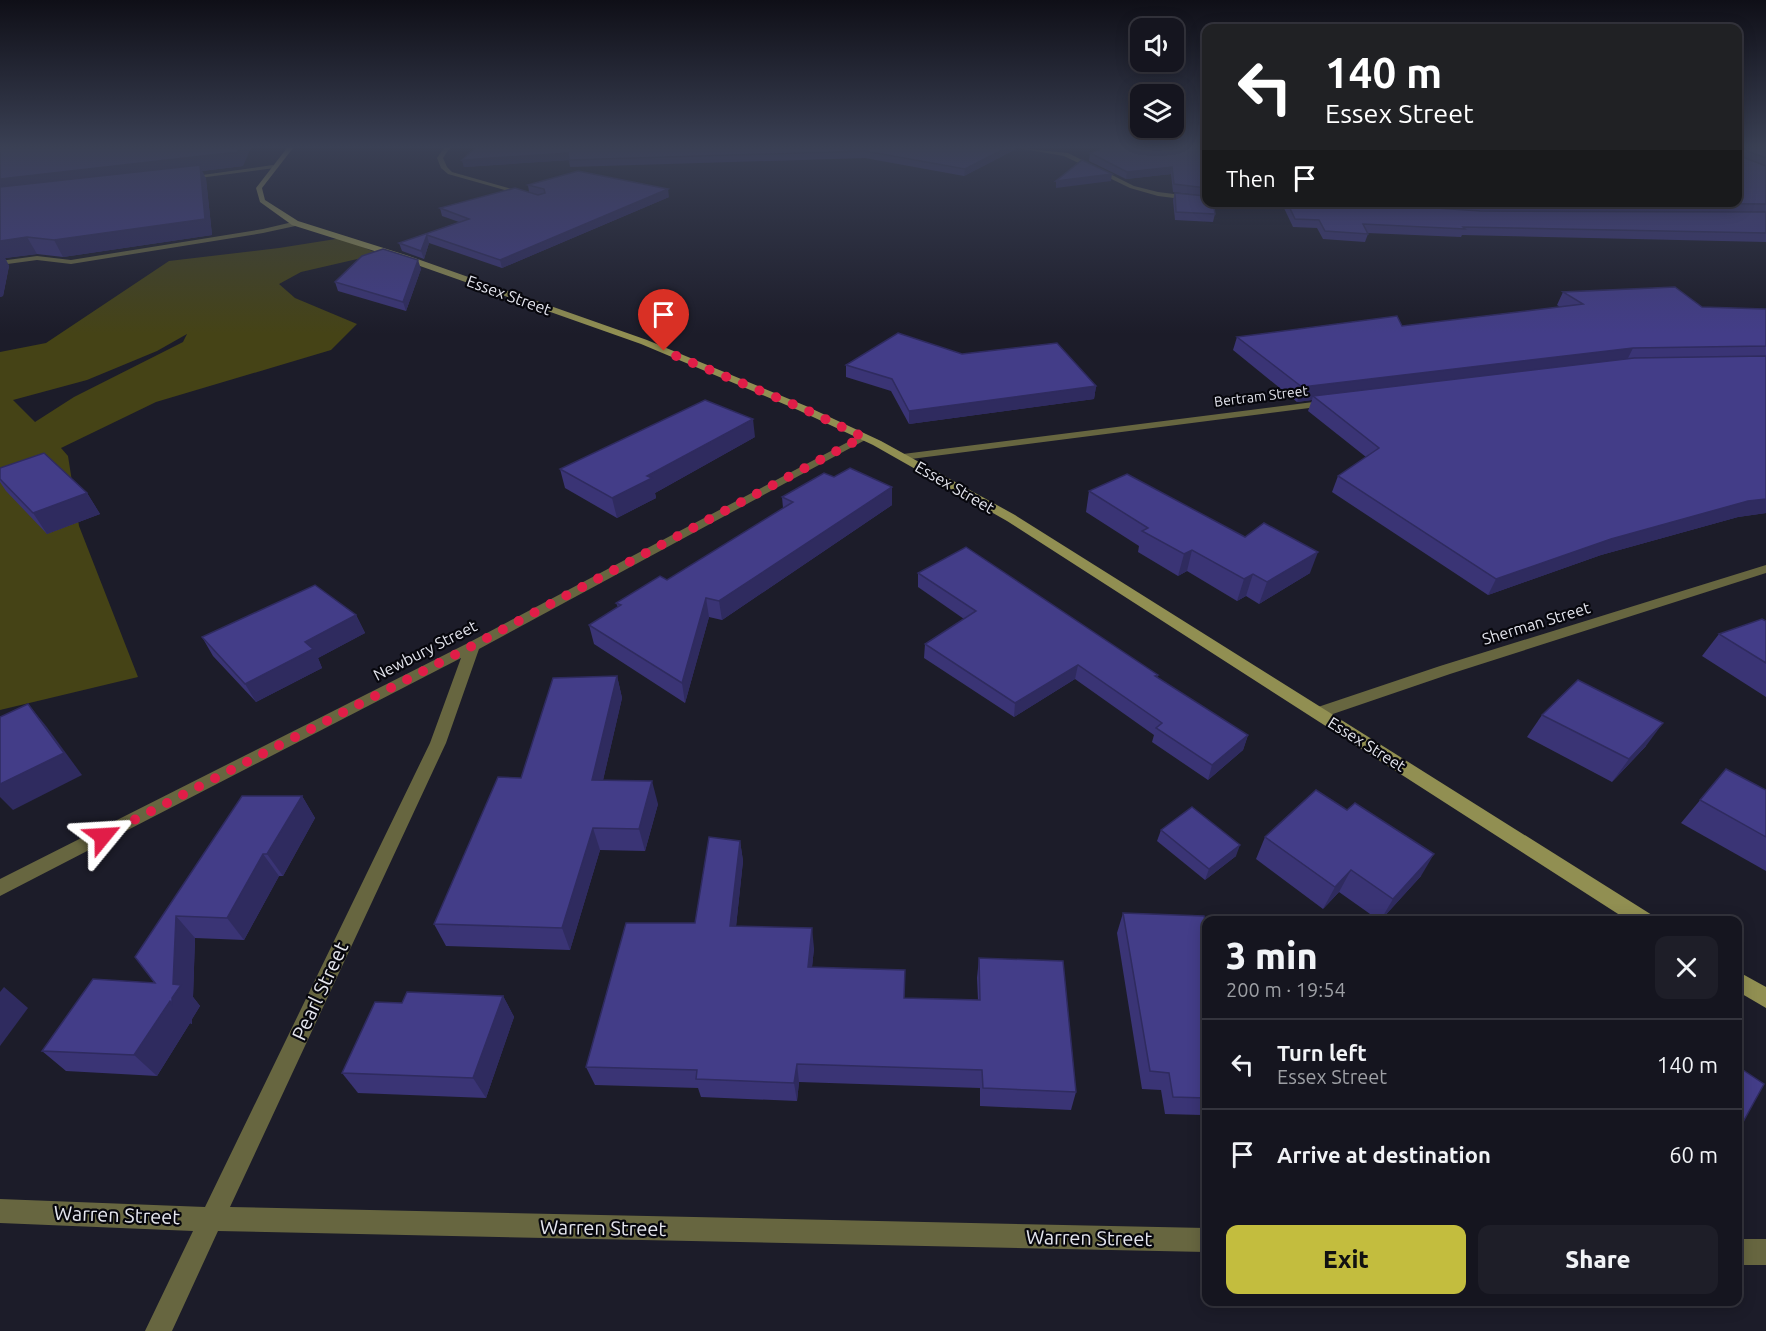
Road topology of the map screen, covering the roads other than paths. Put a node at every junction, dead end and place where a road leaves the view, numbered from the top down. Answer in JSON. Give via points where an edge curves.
{"nodes":[{"id":1,"x":276,"y":210,"type":"edge"},
{"id":2,"x":297,"y":223,"type":"junction"},
{"id":3,"x":0,"y":263,"type":"edge"},
{"id":4,"x":1335,"y":402,"type":"edge"},
{"id":5,"x":863,"y":437,"type":"junction"},
{"id":6,"x":903,"y":457,"type":"junction"},
{"id":7,"x":1766,"y":569,"type":"edge"},
{"id":8,"x":472,"y":646,"type":"junction"},
{"id":9,"x":1318,"y":713,"type":"junction"},
{"id":10,"x":0,"y":888,"type":"edge"},
{"id":11,"x":1637,"y":916,"type":"edge"},
{"id":12,"x":1742,"y":983,"type":"edge"},
{"id":13,"x":1766,"y":998,"type":"edge"},
{"id":14,"x":0,"y":1211,"type":"edge"},
{"id":15,"x":211,"y":1219,"type":"junction"},
{"id":16,"x":1202,"y":1240,"type":"edge"},
{"id":17,"x":1742,"y":1252,"type":"edge"},
{"id":18,"x":1766,"y":1252,"type":"edge"},
{"id":19,"x":158,"y":1331,"type":"edge"}],
"edges":[{"from":1,"to":2,"type":"main road","name":"Essex Street"},
{"from":2,"to":3,"type":"street","via":[[71,262],[37,258]]},
{"from":2,"to":5,"type":"main road","name":"Essex Street","via":[[644,342]]},
{"from":4,"to":6,"type":"street","name":"Bertram Street"},
{"from":5,"to":6,"type":"main road","name":"Essex Street"},
{"from":5,"to":8,"type":"street","name":"Newbury Street"},
{"from":6,"to":9,"type":"main road","name":"Essex Street","via":[[1011,518]]},
{"from":7,"to":9,"type":"street","name":"Sherman Street"},
{"from":8,"to":10,"type":"street","name":"Newbury Street"},
{"from":8,"to":15,"type":"street","name":"Pearl Street","via":[[438,743]]},
{"from":9,"to":11,"type":"main road","name":"Essex Street"},
{"from":12,"to":13,"type":"main road"},
{"from":14,"to":15,"type":"street","name":"Warren Street"},
{"from":15,"to":16,"type":"street","name":"Warren Street"},
{"from":15,"to":19,"type":"street","name":"Pearl Street"},
{"from":17,"to":18,"type":"street"}]}
